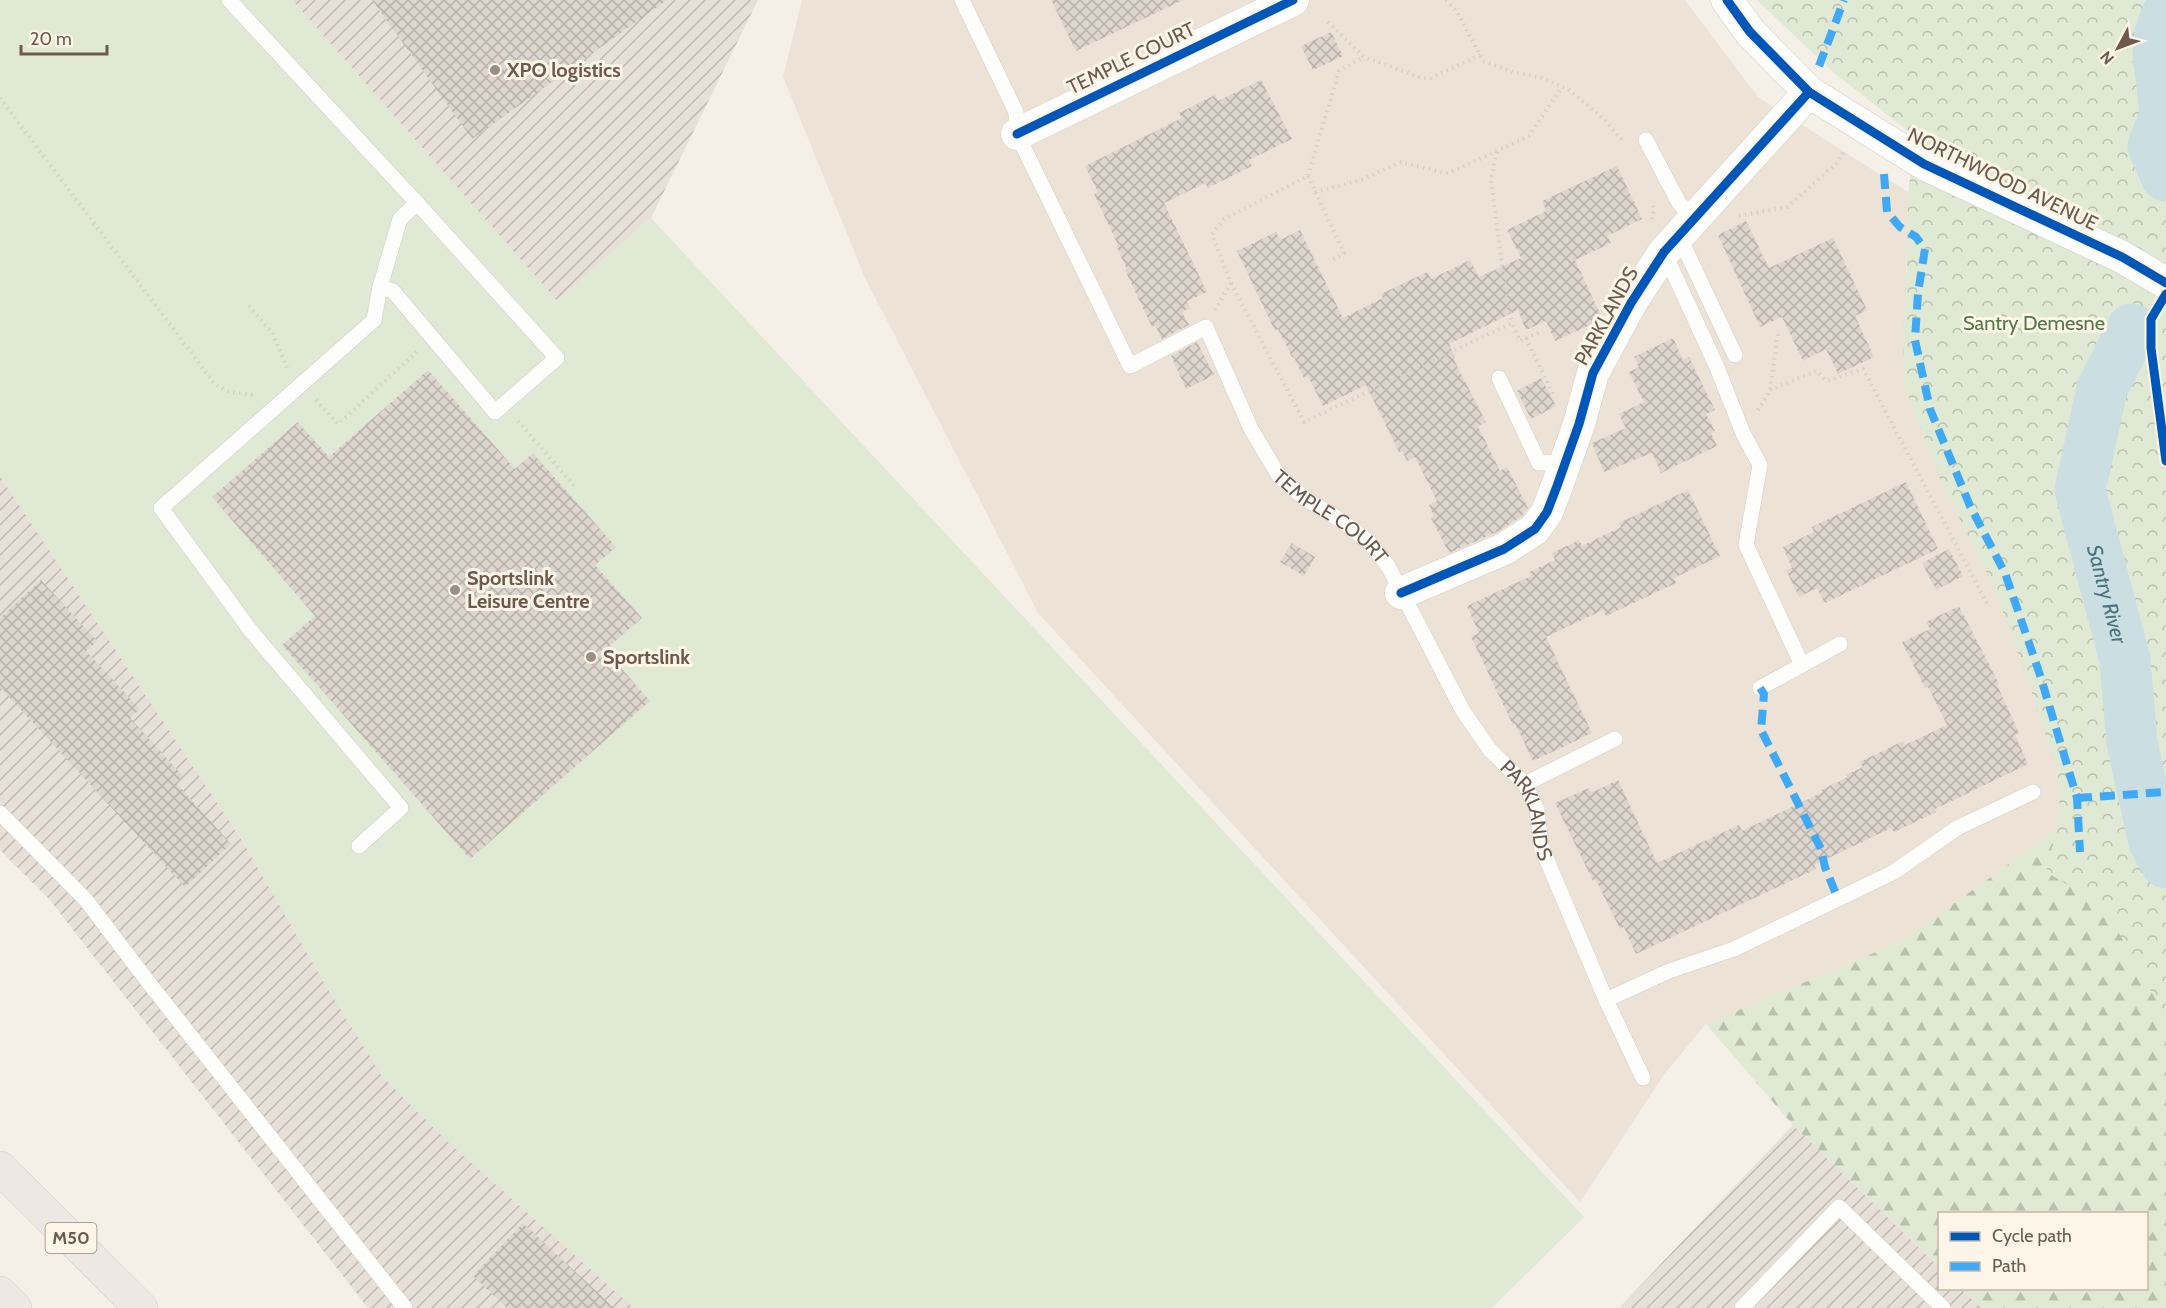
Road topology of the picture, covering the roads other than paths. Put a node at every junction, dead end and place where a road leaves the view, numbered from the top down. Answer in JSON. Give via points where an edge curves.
{"nodes":[{"id":1,"x":229,"y":0,"type":"edge"},
{"id":2,"x":962,"y":0,"type":"edge"},
{"id":3,"x":1293,"y":0,"type":"edge"},
{"id":4,"x":1727,"y":0,"type":"edge"},
{"id":5,"x":1809,"y":92,"type":"junction"},
{"id":6,"x":1017,"y":134,"type":"junction"},
{"id":7,"x":1646,"y":140,"type":"dead end"},
{"id":8,"x":417,"y":203,"type":"junction"},
{"id":9,"x":1679,"y":236,"type":"junction"},
{"id":10,"x":2166,"y":283,"type":"edge"},
{"id":11,"x":380,"y":288,"type":"junction"},
{"id":12,"x":1735,"y":355,"type":"dead end"},
{"id":13,"x":1498,"y":378,"type":"dead end"},
{"id":14,"x":1570,"y":449,"type":"junction"},
{"id":15,"x":1401,"y":593,"type":"junction"},
{"id":16,"x":1840,"y":644,"type":"dead end"},
{"id":17,"x":1802,"y":665,"type":"junction"},
{"id":18,"x":1760,"y":688,"type":"dead end"},
{"id":19,"x":1615,"y":740,"type":"dead end"},
{"id":20,"x":1525,"y":784,"type":"junction"},
{"id":21,"x":2033,"y":792,"type":"dead end"},
{"id":22,"x":0,"y":813,"type":"edge"},
{"id":23,"x":359,"y":846,"type":"dead end"},
{"id":24,"x":1606,"y":1000,"type":"junction"},
{"id":25,"x":1643,"y":1078,"type":"dead end"},
{"id":26,"x":0,"y":1168,"type":"edge"},
{"id":27,"x":0,"y":1293,"type":"edge"},
{"id":28,"x":15,"y":1308,"type":"edge"},
{"id":29,"x":141,"y":1308,"type":"edge"},
{"id":30,"x":405,"y":1308,"type":"edge"},
{"id":31,"x":1742,"y":1308,"type":"edge"},
{"id":32,"x":1943,"y":1308,"type":"edge"}],
"edges":[{"from":1,"to":8,"type":"lane"},
{"from":2,"to":6,"type":"lane","via":[[1016,112]]},
{"from":3,"to":6,"type":"street","name":"TEMPLE COURT"},
{"from":4,"to":5,"type":"street","name":"NORTHWOOD AVENUE","via":[[1750,32]]},
{"from":5,"to":9,"type":"street","name":"PARKLANDS"},
{"from":5,"to":10,"type":"street","name":"NORTHWOOD AVENUE","via":[[1924,164],[2122,257]]},
{"from":6,"to":15,"type":"lane","name":"TEMPLE COURT","via":[[1130,366],[1206,327],[1251,429],[1279,476],[1369,542],[1388,566]]},
{"from":7,"to":9,"type":"lane","via":[[1678,203]]},
{"from":8,"to":11,"type":"lane","via":[[400,219]]},
{"from":8,"to":11,"type":"lane","via":[[556,358],[495,412],[393,291]]},
{"from":9,"to":12,"type":"lane"},
{"from":9,"to":14,"type":"street","name":"PARKLANDS","via":[[1631,303],[1593,373]]},
{"from":9,"to":17,"type":"lane","via":[[1716,365],[1760,465],[1746,545]]},
{"from":11,"to":23,"type":"lane","via":[[374,320],[161,508],[251,631],[401,808]]},
{"from":13,"to":14,"type":"lane","via":[[1539,463]]},
{"from":14,"to":15,"type":"street","name":"PARKLANDS","via":[[1547,512],[1535,529],[1504,549]]},
{"from":15,"to":20,"type":"lane","name":"PARKLANDS","via":[[1462,711],[1490,750]]},
{"from":16,"to":17,"type":"lane"},
{"from":17,"to":18,"type":"lane"},
{"from":19,"to":20,"type":"lane"},
{"from":20,"to":24,"type":"lane","name":"PARKLANDS","via":[[1537,810],[1540,846]]},
{"from":21,"to":24,"type":"lane","via":[[1957,828],[1894,872],[1734,949],[1669,971]]},
{"from":22,"to":30,"type":"lane","via":[[86,900]]},
{"from":24,"to":25,"type":"lane","name":"PARKLANDS"},
{"from":26,"to":29,"type":"highway","number":"M50"},
{"from":27,"to":28,"type":"highway"},
{"from":31,"to":32,"type":"lane","via":[[1839,1207]]}]}
